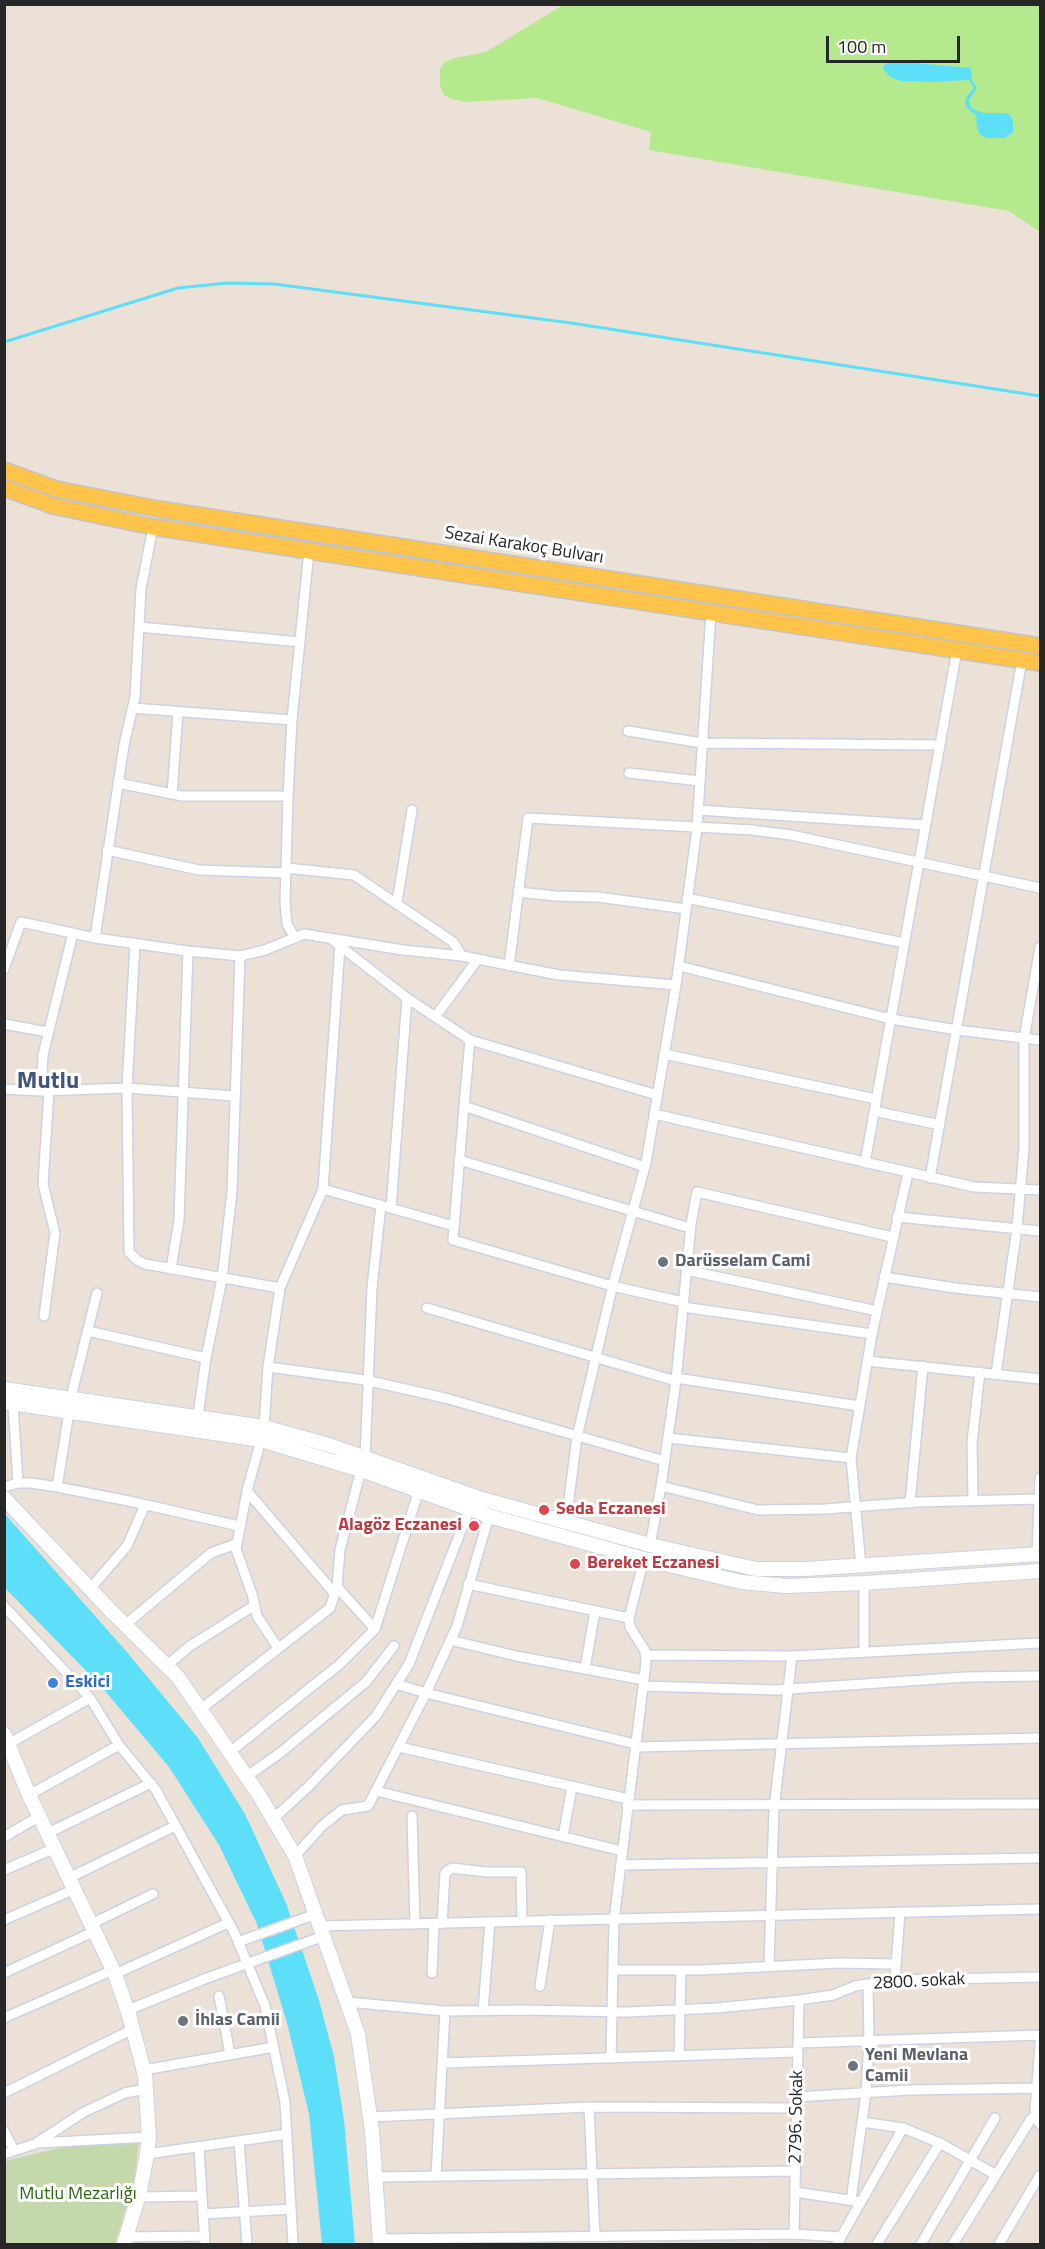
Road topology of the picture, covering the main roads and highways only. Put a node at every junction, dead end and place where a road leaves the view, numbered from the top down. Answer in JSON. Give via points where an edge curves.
{"nodes":[{"id":1,"x":4,"y":470,"type":"edge"},
{"id":2,"x":4,"y":488,"type":"edge"},
{"id":3,"x":1041,"y":646,"type":"edge"},
{"id":4,"x":1041,"y":663,"type":"edge"},
{"id":5,"x":4,"y":1389,"type":"edge"},
{"id":6,"x":9,"y":1403,"type":"edge"},
{"id":7,"x":263,"y":1434,"type":"junction"},
{"id":8,"x":363,"y":1464,"type":"junction"},
{"id":9,"x":4,"y":1498,"type":"edge"},
{"id":10,"x":1039,"y":1554,"type":"edge"},
{"id":11,"x":1041,"y":1571,"type":"edge"},
{"id":12,"x":7,"y":1739,"type":"edge"},
{"id":13,"x":125,"y":2241,"type":"edge"},
{"id":14,"x":380,"y":2242,"type":"edge"}],
"edges":[{"from":1,"to":3,"type":"main road","name":"Sezai Karakoç Bulvarı","via":[[56,489],[158,509]]},
{"from":2,"to":4,"type":"main road","via":[[53,506],[153,527]]},
{"from":5,"to":7,"type":"main road","via":[[198,1416]]},
{"from":6,"to":7,"type":"main road"},
{"from":7,"to":8,"type":"main road"},
{"from":8,"to":10,"type":"main road","via":[[650,1545],[756,1569]]},
{"from":8,"to":11,"type":"main road","via":[[469,1510],[741,1582],[786,1586]]},
{"from":9,"to":14,"type":"main road","via":[[178,1677],[296,1856],[358,2034],[370,2117]]},
{"from":12,"to":13,"type":"main road","via":[[29,1795],[114,1972],[144,2070],[149,2137]]}]}
